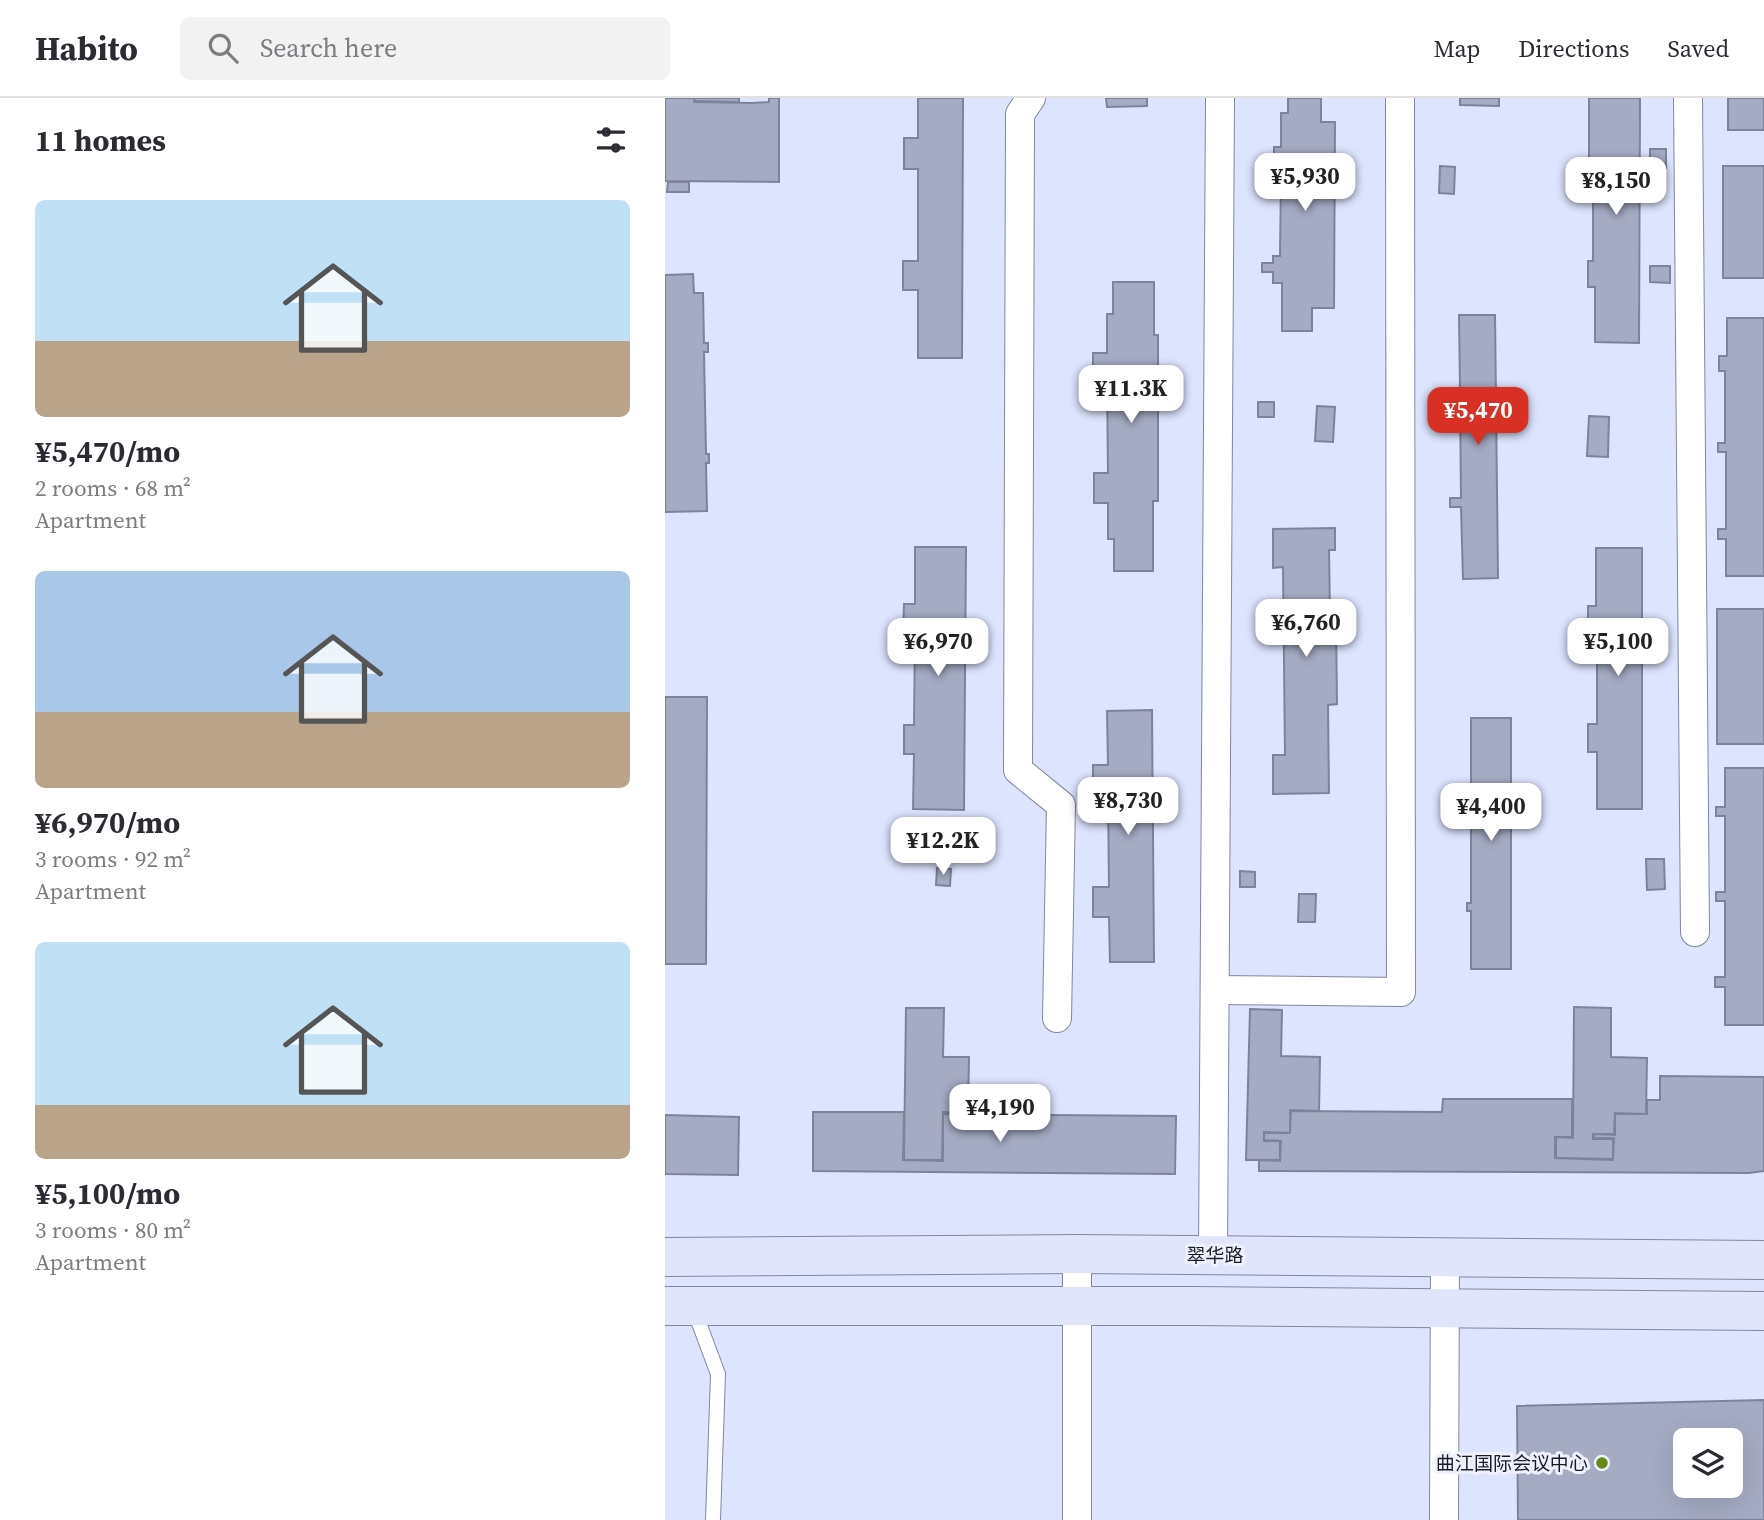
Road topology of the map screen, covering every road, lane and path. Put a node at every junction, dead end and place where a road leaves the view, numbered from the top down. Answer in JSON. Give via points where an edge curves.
{"nodes":[{"id":1,"x":1031,"y":98,"type":"edge"},
{"id":2,"x":1220,"y":98,"type":"edge"},
{"id":3,"x":1401,"y":98,"type":"edge"},
{"id":4,"x":1688,"y":98,"type":"edge"},
{"id":5,"x":1695,"y":932,"type":"dead end"},
{"id":6,"x":1215,"y":990,"type":"junction"},
{"id":7,"x":1057,"y":1017,"type":"dead end"},
{"id":8,"x":1077,"y":1254,"type":"junction"},
{"id":9,"x":1213,"y":1255,"type":"junction"},
{"id":10,"x":1445,"y":1257,"type":"junction"},
{"id":11,"x":665,"y":1258,"type":"edge"},
{"id":12,"x":1764,"y":1260,"type":"edge"},
{"id":13,"x":679,"y":1306,"type":"edge"},
{"id":14,"x":1077,"y":1306,"type":"junction"},
{"id":15,"x":1444,"y":1308,"type":"junction"},
{"id":16,"x":1764,"y":1311,"type":"edge"},
{"id":17,"x":713,"y":1520,"type":"edge"},
{"id":18,"x":1077,"y":1520,"type":"edge"},
{"id":19,"x":1444,"y":1520,"type":"edge"}],
"edges":[{"from":1,"to":7,"type":"street","via":[[1020,114],[1018,770],[1061,805]]},
{"from":2,"to":6,"type":"street"},
{"from":3,"to":6,"type":"street","via":[[1401,992]]},
{"from":4,"to":5,"type":"street"},
{"from":6,"to":9,"type":"street"},
{"from":8,"to":9,"type":"main road","name":"翠华路"},
{"from":8,"to":11,"type":"main road","name":"翠华路"},
{"from":8,"to":14,"type":"street"},
{"from":9,"to":10,"type":"main road","name":"翠华路"},
{"from":10,"to":12,"type":"main road","name":"翠华路"},
{"from":10,"to":15,"type":"street"},
{"from":13,"to":14,"type":"main road"},
{"from":13,"to":17,"type":"lane","via":[[718,1374]]},
{"from":14,"to":15,"type":"main road"},
{"from":14,"to":18,"type":"street"},
{"from":15,"to":16,"type":"main road"},
{"from":15,"to":19,"type":"street"}]}
